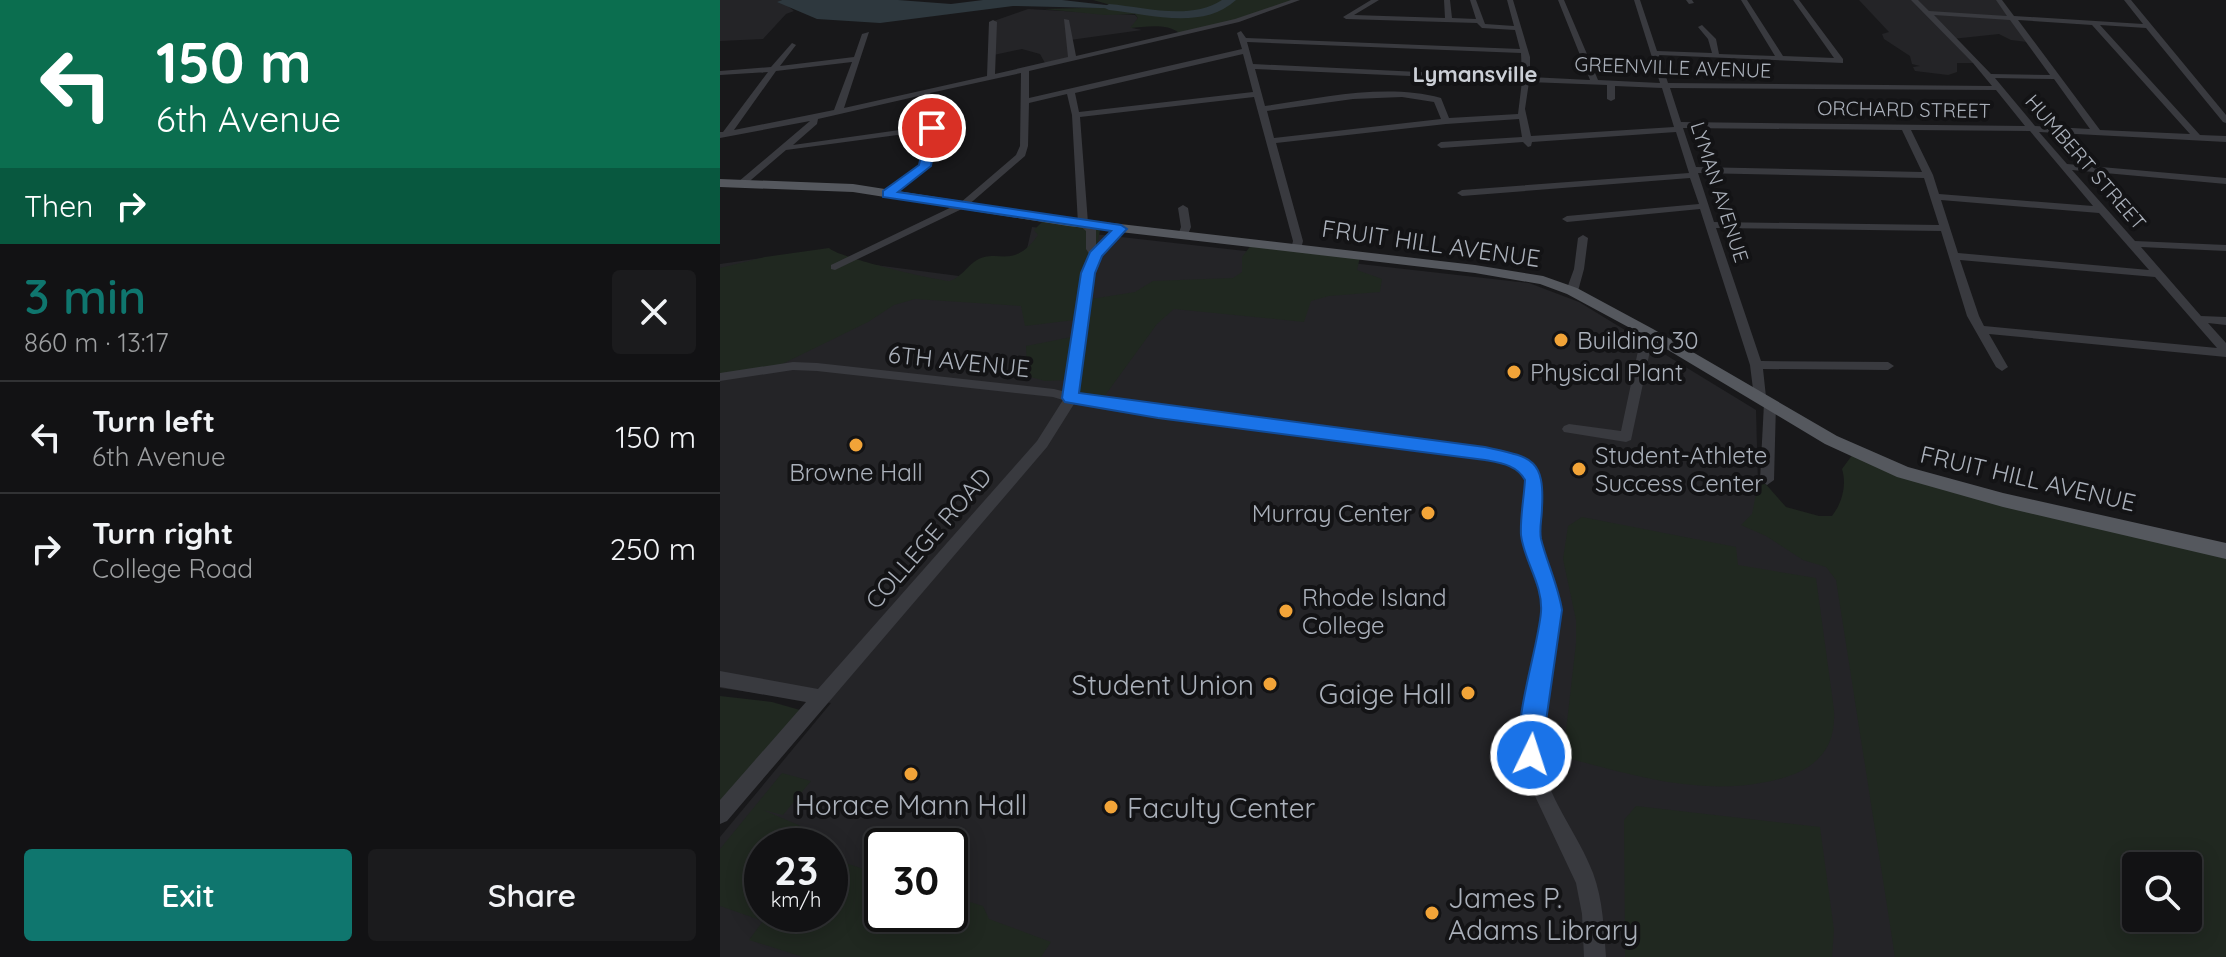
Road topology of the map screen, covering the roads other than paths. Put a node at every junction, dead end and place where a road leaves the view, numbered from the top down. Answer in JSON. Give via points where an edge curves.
{"nodes":[{"id":1,"x":1297,"y":0,"type":"edge"},
{"id":2,"x":1376,"y":0,"type":"edge"},
{"id":3,"x":1447,"y":0,"type":"edge"},
{"id":4,"x":1473,"y":0,"type":"edge"},
{"id":5,"x":1510,"y":0,"type":"edge"},
{"id":6,"x":1561,"y":0,"type":"edge"},
{"id":7,"x":1637,"y":0,"type":"edge"},
{"id":8,"x":1744,"y":0,"type":"edge"},
{"id":9,"x":1796,"y":0,"type":"edge"},
{"id":10,"x":1914,"y":0,"type":"edge"},
{"id":11,"x":1999,"y":0,"type":"edge"},
{"id":12,"x":2127,"y":0,"type":"edge"},
{"id":13,"x":1927,"y":13,"type":"junction"},
{"id":14,"x":2012,"y":18,"type":"junction"},
{"id":15,"x":1066,"y":20,"type":"dead end"},
{"id":16,"x":1449,"y":20,"type":"junction"},
{"id":17,"x":1237,"y":21,"type":"junction"},
{"id":18,"x":1479,"y":21,"type":"junction"},
{"id":19,"x":993,"y":22,"type":"dead end"},
{"id":20,"x":2094,"y":23,"type":"junction"},
{"id":21,"x":2147,"y":26,"type":"junction"},
{"id":22,"x":1702,"y":27,"type":"dead end"},
{"id":23,"x":1518,"y":28,"type":"junction"},
{"id":24,"x":866,"y":34,"type":"dead end"},
{"id":25,"x":1242,"y":40,"type":"junction"},
{"id":26,"x":792,"y":45,"type":"dead end"},
{"id":27,"x":1245,"y":51,"type":"junction"},
{"id":28,"x":1524,"y":51,"type":"junction"},
{"id":29,"x":1654,"y":53,"type":"junction"},
{"id":30,"x":1716,"y":56,"type":"junction"},
{"id":31,"x":1072,"y":57,"type":"junction"},
{"id":32,"x":856,"y":59,"type":"junction"},
{"id":33,"x":1781,"y":59,"type":"junction"},
{"id":34,"x":1250,"y":66,"type":"junction"},
{"id":35,"x":1025,"y":68,"type":"junction"},
{"id":36,"x":775,"y":70,"type":"junction"},
{"id":37,"x":720,"y":73,"type":"edge"},
{"id":38,"x":991,"y":76,"type":"junction"},
{"id":39,"x":1989,"y":76,"type":"junction"},
{"id":40,"x":2056,"y":77,"type":"junction"},
{"id":41,"x":1525,"y":78,"type":"junction"},
{"id":42,"x":1594,"y":81,"type":"junction"},
{"id":43,"x":1611,"y":82,"type":"junction"},
{"id":44,"x":1664,"y":85,"type":"junction"},
{"id":45,"x":1999,"y":88,"type":"junction"},
{"id":46,"x":1070,"y":90,"type":"junction"},
{"id":47,"x":925,"y":92,"type":"junction"},
{"id":48,"x":1258,"y":94,"type":"junction"},
{"id":49,"x":1611,"y":99,"type":"dead end"},
{"id":50,"x":1024,"y":102,"type":"junction"},
{"id":51,"x":1262,"y":109,"type":"junction"},
{"id":52,"x":838,"y":112,"type":"junction"},
{"id":53,"x":1076,"y":115,"type":"junction"},
{"id":54,"x":1521,"y":116,"type":"junction"},
{"id":55,"x":813,"y":117,"type":"junction"},
{"id":56,"x":2226,"y":120,"type":"edge"},
{"id":57,"x":1446,"y":121,"type":"junction"},
{"id":58,"x":1678,"y":127,"type":"junction"},
{"id":59,"x":1905,"y":127,"type":"junction"},
{"id":60,"x":932,"y":128,"type":"junction"},
{"id":61,"x":2032,"y":128,"type":"junction"},
{"id":62,"x":2096,"y":131,"type":"junction"},
{"id":63,"x":723,"y":134,"type":"edge"},
{"id":64,"x":2197,"y":137,"type":"junction"},
{"id":65,"x":2226,"y":139,"type":"edge"},
{"id":66,"x":1270,"y":141,"type":"junction"},
{"id":67,"x":1528,"y":141,"type":"junction"},
{"id":68,"x":1441,"y":145,"type":"dead end"},
{"id":69,"x":787,"y":148,"type":"junction"},
{"id":70,"x":2064,"y":167,"type":"junction"},
{"id":71,"x":1694,"y":173,"type":"junction"},
{"id":72,"x":1928,"y":175,"type":"junction"},
{"id":73,"x":2226,"y":181,"type":"edge"},
{"id":74,"x":720,"y":183,"type":"edge"},
{"id":75,"x":741,"y":184,"type":"junction"},
{"id":76,"x":1462,"y":193,"type":"dead end"},
{"id":77,"x":887,"y":194,"type":"junction"},
{"id":78,"x":1935,"y":197,"type":"junction"},
{"id":79,"x":963,"y":205,"type":"junction"},
{"id":80,"x":1705,"y":206,"type":"junction"},
{"id":81,"x":1183,"y":208,"type":"dead end"},
{"id":82,"x":2102,"y":210,"type":"junction"},
{"id":83,"x":1567,"y":219,"type":"dead end"},
{"id":84,"x":1083,"y":224,"type":"junction"},
{"id":85,"x":1711,"y":225,"type":"junction"},
{"id":86,"x":1944,"y":228,"type":"junction"},
{"id":87,"x":1121,"y":229,"type":"junction"},
{"id":88,"x":1183,"y":235,"type":"junction"},
{"id":89,"x":1583,"y":238,"type":"dead end"},
{"id":90,"x":2133,"y":244,"type":"junction"},
{"id":91,"x":2226,"y":248,"type":"edge"},
{"id":92,"x":1296,"y":249,"type":"junction"},
{"id":93,"x":1095,"y":255,"type":"junction"},
{"id":94,"x":1953,"y":256,"type":"junction"},
{"id":95,"x":835,"y":267,"type":"dead end"},
{"id":96,"x":2159,"y":274,"type":"junction"},
{"id":97,"x":1572,"y":291,"type":"junction"},
{"id":98,"x":2198,"y":319,"type":"junction"},
{"id":99,"x":2226,"y":321,"type":"edge"},
{"id":100,"x":1979,"y":329,"type":"junction"},
{"id":101,"x":1648,"y":332,"type":"junction"},
{"id":102,"x":2226,"y":352,"type":"edge"},
{"id":103,"x":1756,"y":365,"type":"junction"},
{"id":104,"x":1888,"y":366,"type":"dead end"},
{"id":105,"x":2002,"y":367,"type":"dead end"},
{"id":106,"x":720,"y":377,"type":"edge"},
{"id":107,"x":1070,"y":398,"type":"junction"},
{"id":108,"x":1765,"y":400,"type":"junction"},
{"id":109,"x":1569,"y":429,"type":"dead end"},
{"id":110,"x":1767,"y":480,"type":"dead end"},
{"id":111,"x":2226,"y":551,"type":"edge"},
{"id":112,"x":720,"y":679,"type":"edge"},
{"id":113,"x":821,"y":697,"type":"junction"},
{"id":114,"x":720,"y":814,"type":"edge"},
{"id":115,"x":1595,"y":957,"type":"edge"}],
"edges":[{"from":1,"to":17,"type":"street"},
{"from":2,"to":16,"type":"street","via":[[1346,17]]},
{"from":3,"to":16,"type":"street"},
{"from":4,"to":18,"type":"street"},
{"from":5,"to":23,"type":"street"},
{"from":6,"to":42,"type":"street"},
{"from":7,"to":29,"type":"street","name":"LYMAN AVENUE"},
{"from":8,"to":33,"type":"street"},
{"from":9,"to":33,"type":"street","via":[[1840,61]]},
{"from":10,"to":13,"type":"street","name":"HUMBERT STREET"},
{"from":11,"to":14,"type":"street"},
{"from":12,"to":21,"type":"street"},
{"from":13,"to":14,"type":"street"},
{"from":13,"to":39,"type":"street","name":"HUMBERT STREET"},
{"from":14,"to":20,"type":"street"},
{"from":14,"to":40,"type":"street"},
{"from":15,"to":31,"type":"street"},
{"from":16,"to":18,"type":"street"},
{"from":17,"to":25,"type":"street"},
{"from":17,"to":31,"type":"street"},
{"from":18,"to":23,"type":"street","via":[[1486,27]]},
{"from":19,"to":38,"type":"street"},
{"from":20,"to":21,"type":"street"},
{"from":20,"to":64,"type":"street"},
{"from":21,"to":56,"type":"street"},
{"from":22,"to":30,"type":"street"},
{"from":23,"to":28,"type":"street"},
{"from":24,"to":32,"type":"street"},
{"from":25,"to":27,"type":"street"},
{"from":25,"to":28,"type":"street"},
{"from":26,"to":36,"type":"street"},
{"from":27,"to":34,"type":"street"},
{"from":27,"to":46,"type":"street"},
{"from":28,"to":41,"type":"street"},
{"from":29,"to":30,"type":"street"},
{"from":29,"to":44,"type":"street","name":"LYMAN AVENUE"},
{"from":30,"to":33,"type":"street"},
{"from":31,"to":35,"type":"street"},
{"from":32,"to":36,"type":"street"},
{"from":32,"to":52,"type":"street"},
{"from":34,"to":41,"type":"street","name":"GREENVILLE AVENUE"},
{"from":34,"to":48,"type":"street"},
{"from":35,"to":38,"type":"street"},
{"from":35,"to":50,"type":"street"},
{"from":36,"to":37,"type":"street"},
{"from":36,"to":63,"type":"street"},
{"from":38,"to":47,"type":"street"},
{"from":39,"to":40,"type":"street"},
{"from":39,"to":45,"type":"street","name":"HUMBERT STREET"},
{"from":40,"to":62,"type":"street"},
{"from":41,"to":42,"type":"street","name":"GREENVILLE AVENUE"},
{"from":41,"to":54,"type":"street"},
{"from":42,"to":43,"type":"street","name":"GREENVILLE AVENUE"},
{"from":43,"to":44,"type":"street","name":"GREENVILLE AVENUE"},
{"from":43,"to":49,"type":"street"},
{"from":44,"to":45,"type":"street","name":"GREENVILLE AVENUE"},
{"from":44,"to":58,"type":"street","name":"LYMAN AVENUE"},
{"from":45,"to":61,"type":"street","name":"HUMBERT STREET"},
{"from":46,"to":50,"type":"street"},
{"from":46,"to":53,"type":"street"},
{"from":47,"to":52,"type":"street"},
{"from":47,"to":60,"type":"street","via":[[935,107]]},
{"from":48,"to":51,"type":"street"},
{"from":48,"to":53,"type":"street"},
{"from":50,"to":79,"type":"street","via":[[1020,156]]},
{"from":51,"to":57,"type":"street","via":[[1367,97],[1431,97],[1438,100]]},
{"from":51,"to":66,"type":"street"},
{"from":52,"to":55,"type":"street"},
{"from":53,"to":84,"type":"street"},
{"from":54,"to":57,"type":"street"},
{"from":54,"to":67,"type":"street"},
{"from":55,"to":63,"type":"street"},
{"from":55,"to":69,"type":"street"},
{"from":57,"to":66,"type":"street"},
{"from":58,"to":59,"type":"street","name":"ORCHARD STREET"},
{"from":58,"to":67,"type":"street","name":"ORCHARD STREET"},
{"from":58,"to":71,"type":"street","name":"LYMAN AVENUE"},
{"from":59,"to":61,"type":"street","name":"ORCHARD STREET"},
{"from":59,"to":72,"type":"street"},
{"from":60,"to":69,"type":"street"},
{"from":60,"to":77,"type":"street","via":[[925,166]]},
{"from":61,"to":62,"type":"street","name":"ORCHARD STREET"},
{"from":61,"to":70,"type":"street","name":"HUMBERT STREET"},
{"from":62,"to":64,"type":"street","name":"ORCHARD STREET"},
{"from":64,"to":65,"type":"street","name":"ORCHARD STREET"},
{"from":66,"to":92,"type":"street"},
{"from":67,"to":68,"type":"street","name":"ORCHARD STREET"},
{"from":69,"to":75,"type":"street"},
{"from":70,"to":73,"type":"street"},
{"from":70,"to":82,"type":"street","name":"HUMBERT STREET"},
{"from":71,"to":72,"type":"street"},
{"from":71,"to":76,"type":"street"},
{"from":71,"to":80,"type":"street","name":"LYMAN AVENUE"},
{"from":72,"to":78,"type":"street"},
{"from":74,"to":75,"type":"main road","name":"FRUIT HILL AVENUE"},
{"from":75,"to":77,"type":"main road","name":"FRUIT HILL AVENUE","via":[[810,184]]},
{"from":77,"to":79,"type":"main road","name":"FRUIT HILL AVENUE"},
{"from":78,"to":82,"type":"street"},
{"from":78,"to":86,"type":"street"},
{"from":79,"to":84,"type":"main road","name":"FRUIT HILL AVENUE"},
{"from":79,"to":95,"type":"street"},
{"from":80,"to":83,"type":"street"},
{"from":80,"to":85,"type":"street","name":"LYMAN AVENUE"},
{"from":81,"to":88,"type":"street"},
{"from":82,"to":90,"type":"street","name":"HUMBERT STREET"},
{"from":84,"to":87,"type":"main road","name":"FRUIT HILL AVENUE"},
{"from":84,"to":93,"type":"street","via":[[1091,230]]},
{"from":85,"to":86,"type":"street"},
{"from":85,"to":103,"type":"street","name":"LYMAN AVENUE"},
{"from":86,"to":94,"type":"street"},
{"from":87,"to":88,"type":"main road","name":"FRUIT HILL AVENUE"},
{"from":87,"to":93,"type":"street","name":"COLLEGE ROAD"},
{"from":88,"to":92,"type":"main road","name":"FRUIT HILL AVENUE"},
{"from":89,"to":97,"type":"street"},
{"from":90,"to":91,"type":"street"},
{"from":90,"to":96,"type":"street","name":"HUMBERT STREET"},
{"from":92,"to":97,"type":"main road","name":"FRUIT HILL AVENUE","via":[[1507,273]]},
{"from":93,"to":107,"type":"street","name":"COLLEGE ROAD","via":[[1085,286]]},
{"from":94,"to":96,"type":"street"},
{"from":94,"to":100,"type":"street"},
{"from":96,"to":98,"type":"street","name":"HUMBERT STREET"},
{"from":97,"to":101,"type":"main road","name":"FRUIT HILL AVENUE"},
{"from":98,"to":99,"type":"street"},
{"from":98,"to":102,"type":"street","name":"HUMBERT STREET"},
{"from":100,"to":102,"type":"street"},
{"from":100,"to":105,"type":"street"},
{"from":101,"to":108,"type":"main road","name":"FRUIT HILL AVENUE"},
{"from":101,"to":109,"type":"street","via":[[1626,437]]},
{"from":103,"to":104,"type":"street"},
{"from":103,"to":108,"type":"street","name":"LYMAN AVENUE"},
{"from":106,"to":107,"type":"street","name":"6TH AVENUE","via":[[817,367]]},
{"from":107,"to":113,"type":"street","name":"COLLEGE ROAD","via":[[1042,444]]},
{"from":107,"to":115,"type":"street","name":"6TH AVENUE","via":[[1485,453],[1523,464],[1535,480],[1531,536],[1549,587],[1551,610],[1531,755],[1590,892]]},
{"from":108,"to":110,"type":"street","name":"LYMAN AVENUE"},
{"from":108,"to":111,"type":"main road","name":"FRUIT HILL AVENUE","via":[[1850,450],[1926,480]]},
{"from":112,"to":113,"type":"street"},
{"from":113,"to":114,"type":"street","name":"COLLEGE ROAD"}]}
